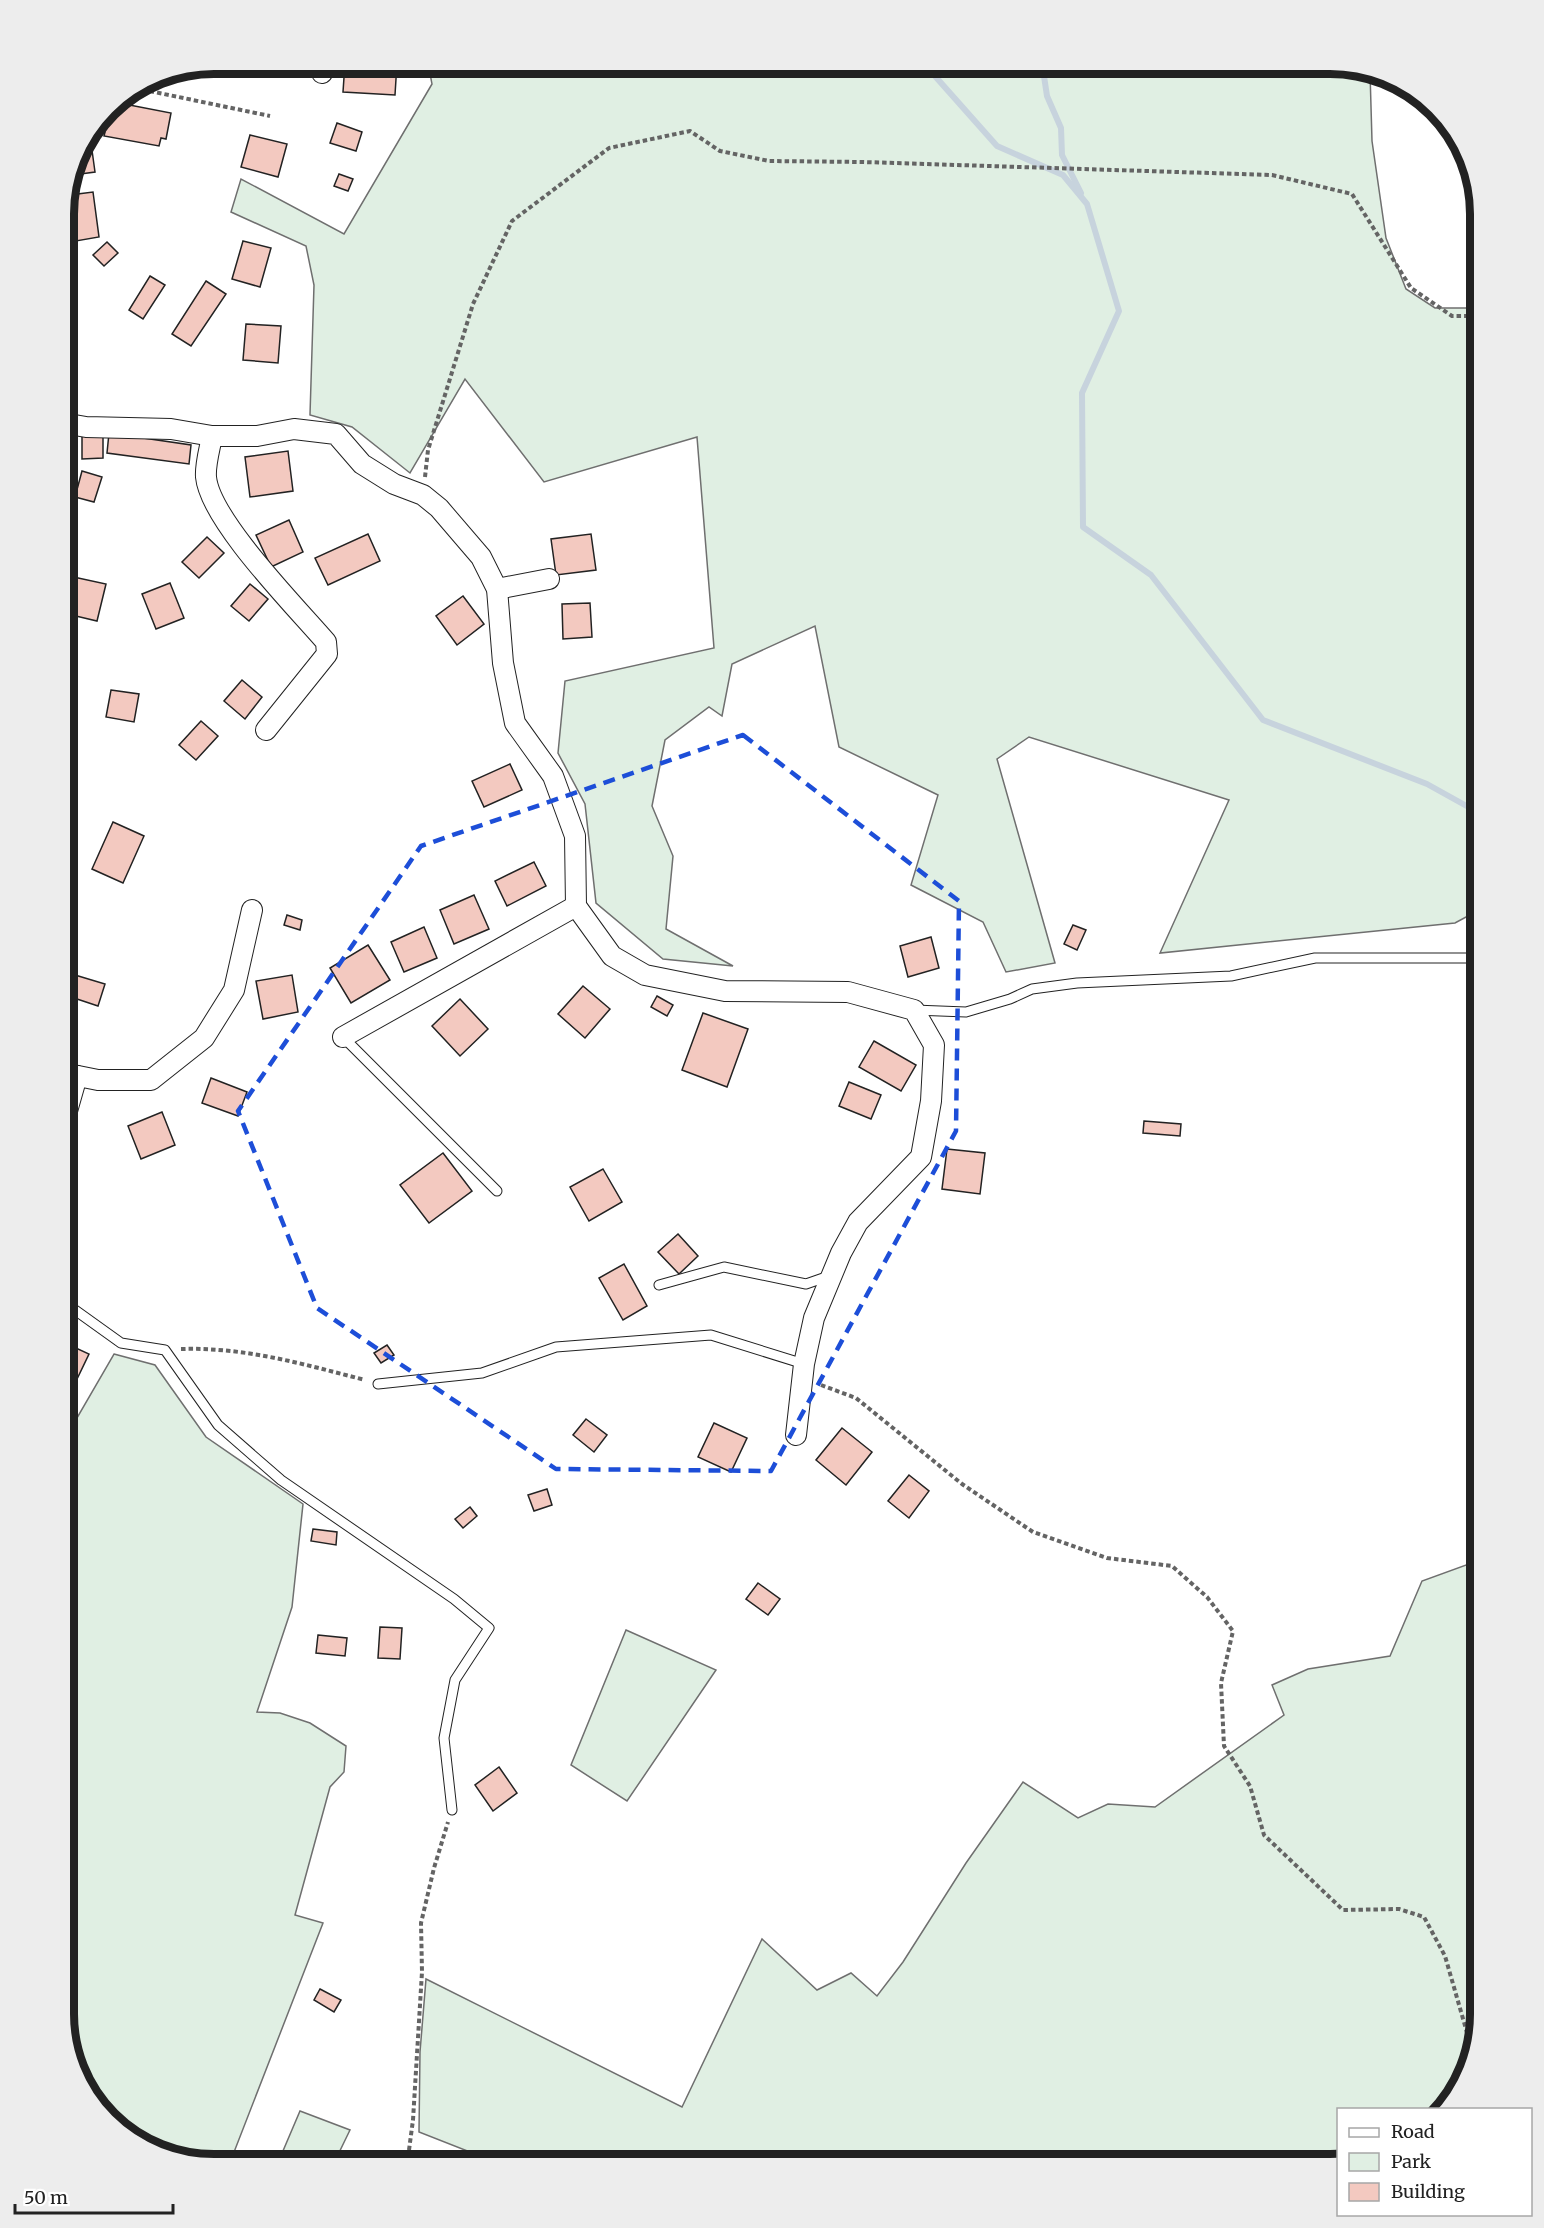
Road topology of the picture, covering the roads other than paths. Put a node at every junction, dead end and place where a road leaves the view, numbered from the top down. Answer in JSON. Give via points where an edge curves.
{"nodes":[{"id":1,"x":74,"y":425,"type":"edge"},
{"id":2,"x":212,"y":436,"type":"junction"},
{"id":3,"x":549,"y":579,"type":"dead end"},
{"id":4,"x":497,"y":589,"type":"junction"},
{"id":5,"x":266,"y":730,"type":"dead end"},
{"id":6,"x":576,"y":906,"type":"junction"},
{"id":7,"x":252,"y":910,"type":"dead end"},
{"id":8,"x":1470,"y":958,"type":"edge"},
{"id":9,"x":914,"y":1010,"type":"junction"},
{"id":10,"x":343,"y":1037,"type":"joint"},
{"id":11,"x":74,"y":1076,"type":"edge"},
{"id":12,"x":497,"y":1191,"type":"dead end"},
{"id":13,"x":831,"y":1276,"type":"junction"},
{"id":14,"x":659,"y":1285,"type":"dead end"},
{"id":15,"x":74,"y":1309,"type":"edge"},
{"id":16,"x":803,"y":1371,"type":"junction"},
{"id":17,"x":378,"y":1384,"type":"road end"},
{"id":18,"x":796,"y":1434,"type":"dead end"},
{"id":19,"x":452,"y":1810,"type":"road end"}],
"edges":[{"from":1,"to":2,"type":"street","via":[[171,429]]},
{"from":2,"to":4,"type":"street","via":[[257,436],[294,429],[336,434],[362,464],[394,484],[423,495],[439,508],[481,557]]},
{"from":2,"to":5,"type":"street","via":[[206,477],[219,511],[246,549],[327,642],[327,654]]},
{"from":3,"to":4,"type":"street"},
{"from":4,"to":6,"type":"street","via":[[503,663],[515,723],[553,776],[575,836]]},
{"from":6,"to":9,"type":"street","via":[[612,956],[645,975],[725,992],[848,992]]},
{"from":6,"to":10,"type":"street"},
{"from":7,"to":11,"type":"street","via":[[234,990],[204,1038],[151,1080]]},
{"from":8,"to":9,"type":"lane","via":[[1314,958],[1231,976],[1077,983],[1032,989],[966,1012]]},
{"from":9,"to":13,"type":"street","via":[[934,1045],[931,1101],[921,1157],[858,1222]]},
{"from":10,"to":12,"type":"lane"},
{"from":13,"to":14,"type":"lane","via":[[806,1284],[724,1267]]},
{"from":13,"to":16,"type":"street","via":[[814,1318]]},
{"from":15,"to":19,"type":"lane","via":[[121,1343],[165,1350],[218,1425],[280,1480],[489,1628],[456,1680],[453,1692],[444,1738]]},
{"from":16,"to":17,"type":"lane","via":[[711,1335],[556,1347],[482,1373]]},
{"from":16,"to":18,"type":"street"}]}
